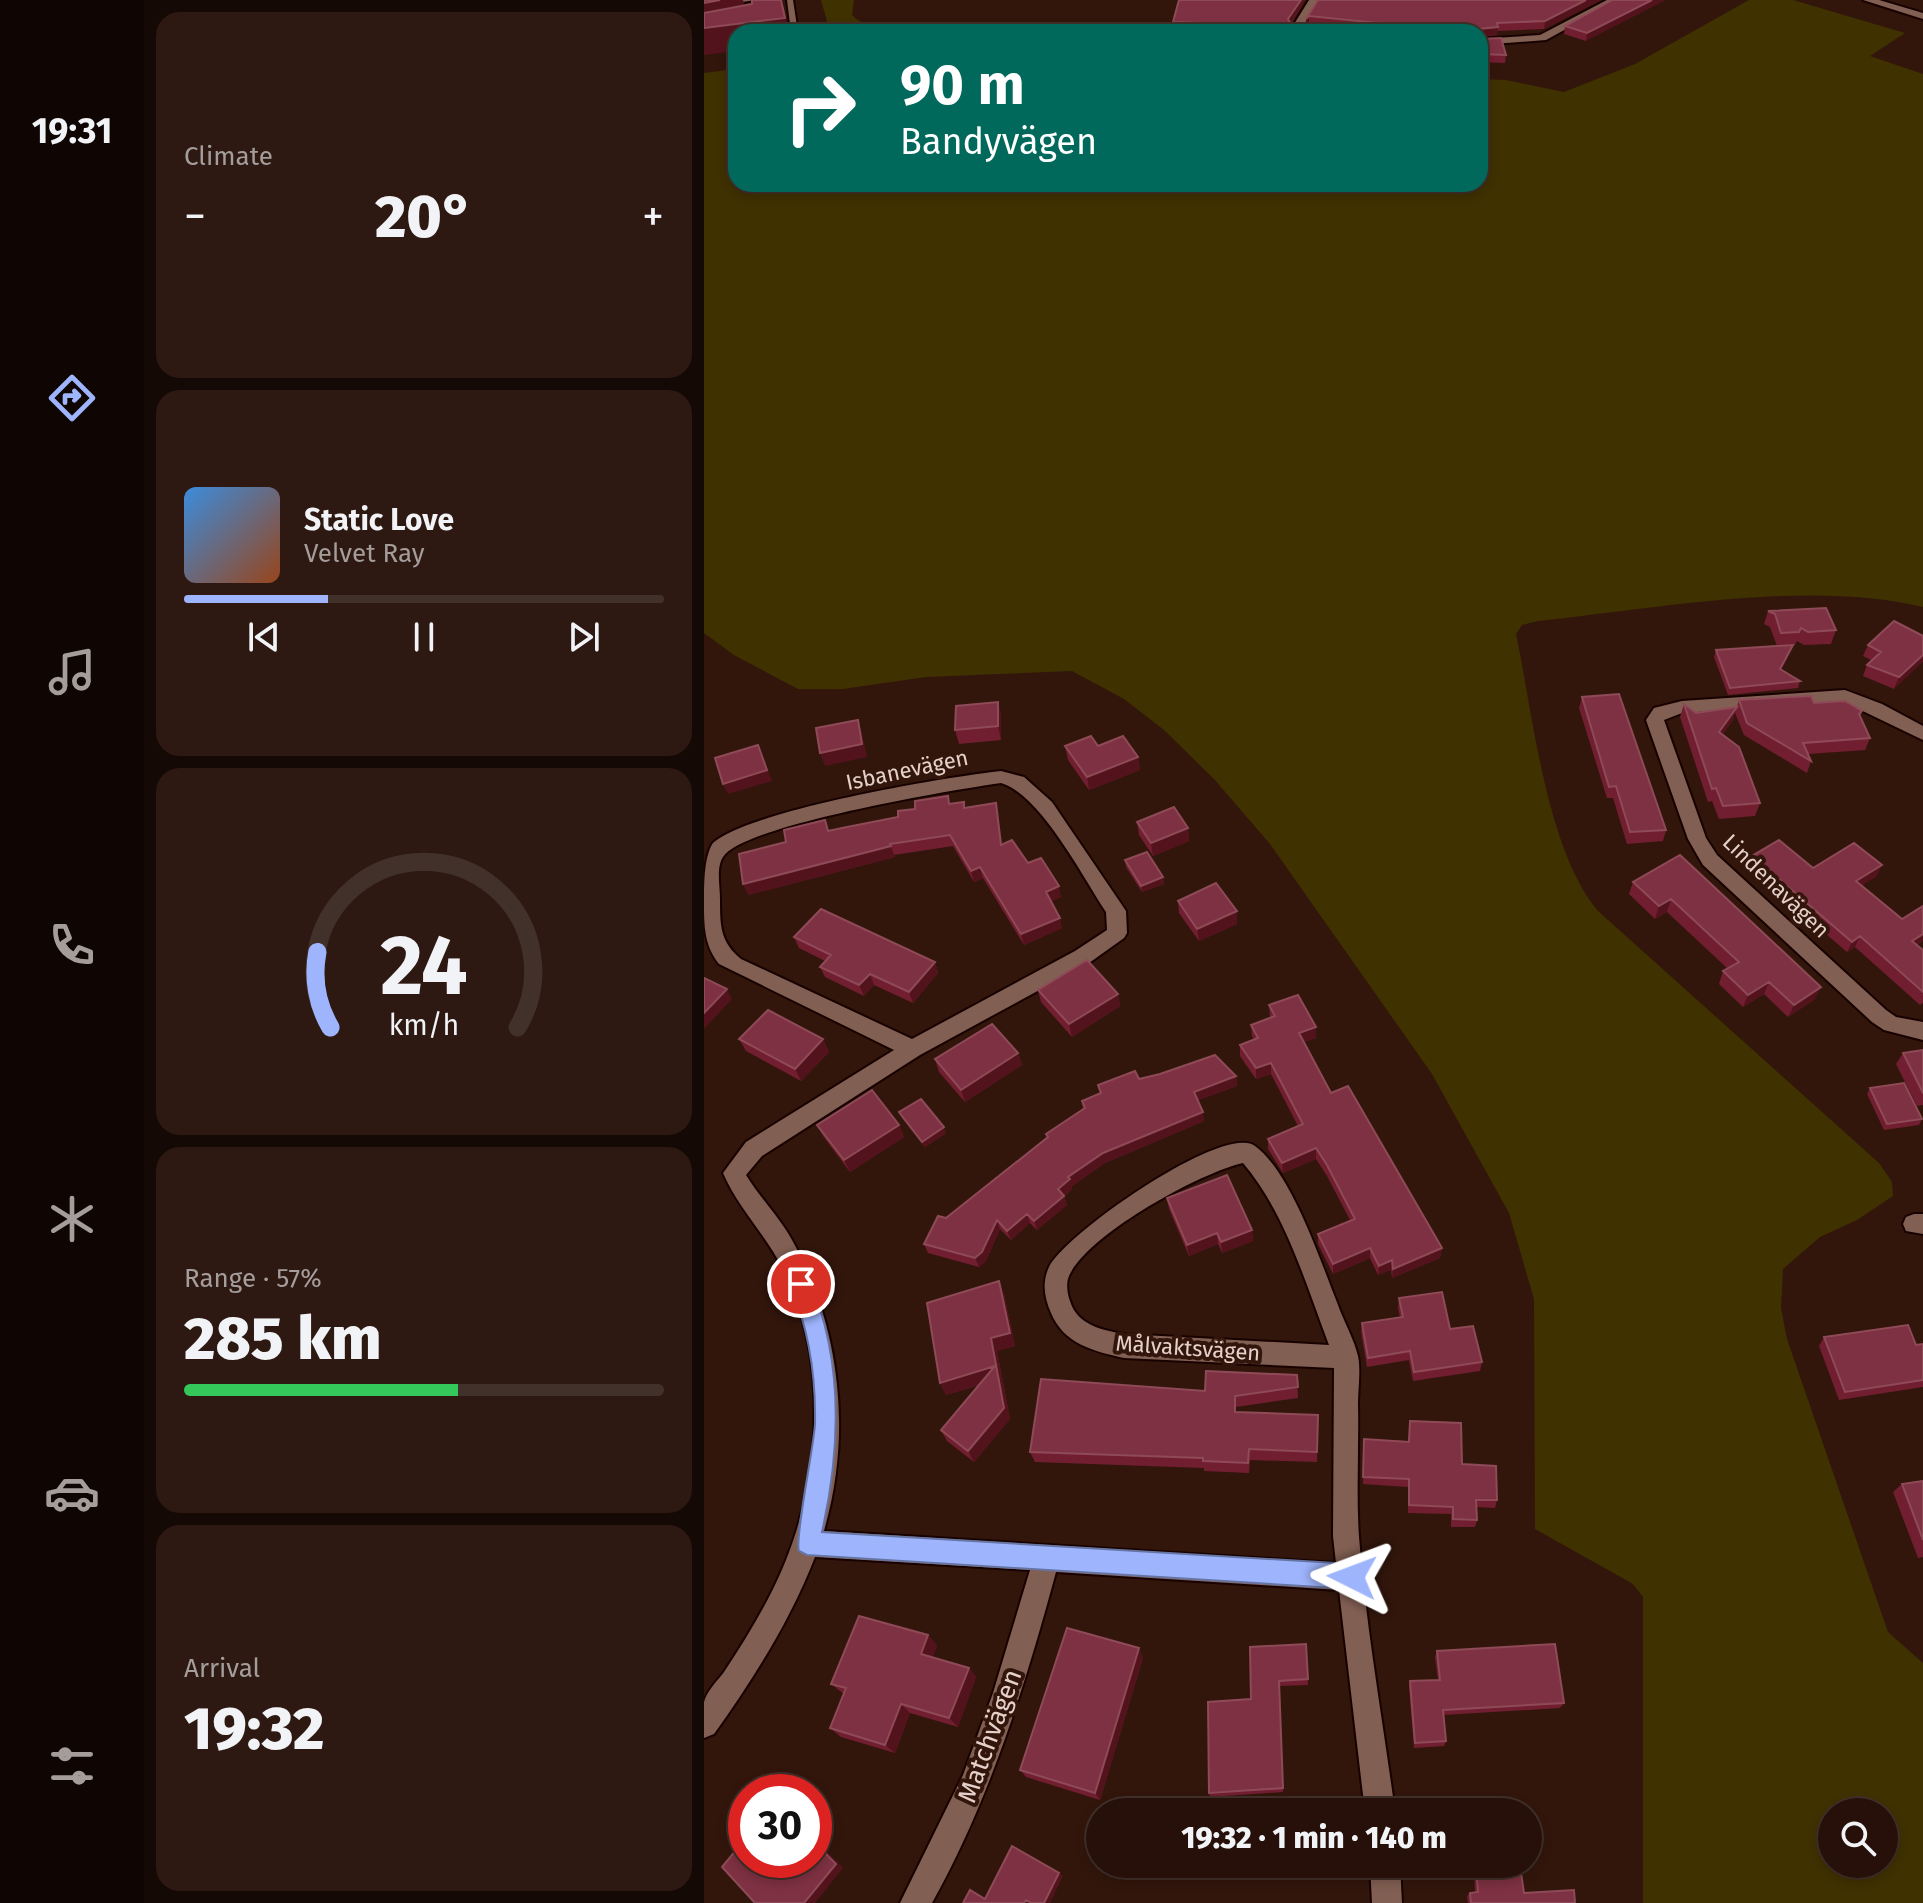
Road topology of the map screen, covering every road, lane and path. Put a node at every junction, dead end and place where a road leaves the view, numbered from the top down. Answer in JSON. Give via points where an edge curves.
{"nodes":[{"id":1,"x":751,"y":0,"type":"edge"},
{"id":2,"x":790,"y":0,"type":"edge"},
{"id":3,"x":1314,"y":0,"type":"edge"},
{"id":4,"x":1614,"y":0,"type":"edge"},
{"id":5,"x":1868,"y":0,"type":"edge"},
{"id":6,"x":704,"y":6,"type":"edge"},
{"id":7,"x":754,"y":15,"type":"edge"},
{"id":8,"x":1923,"y":16,"type":"edge"},
{"id":9,"x":794,"y":24,"type":"dead end"},
{"id":10,"x":1297,"y":24,"type":"edge"},
{"id":11,"x":1488,"y":41,"type":"edge"},
{"id":12,"x":1923,"y":734,"type":"edge"},
{"id":13,"x":1923,"y":1031,"type":"edge"},
{"id":14,"x":913,"y":1049,"type":"junction"},
{"id":15,"x":1346,"y":1357,"type":"junction"},
{"id":16,"x":807,"y":1543,"type":"junction"},
{"id":17,"x":1046,"y":1560,"type":"junction"},
{"id":18,"x":1352,"y":1577,"type":"junction"},
{"id":19,"x":704,"y":1724,"type":"edge"},
{"id":20,"x":1378,"y":1798,"type":"edge"},
{"id":21,"x":1386,"y":1878,"type":"edge"},
{"id":22,"x":915,"y":1903,"type":"edge"},
{"id":23,"x":1387,"y":1903,"type":"edge"}],
"edges":[{"from":1,"to":6,"type":"lane"},
{"from":1,"to":7,"type":"lane"},
{"from":2,"to":9,"type":"lane"},
{"from":3,"to":10,"type":"street"},
{"from":4,"to":11,"type":"street","via":[[1542,38]]},
{"from":5,"to":8,"type":"street"},
{"from":12,"to":13,"type":"street","name":"Lindenavägen","via":[[1845,696],[1682,707],[1660,712],[1655,720],[1697,839],[1710,860],[1879,1016]]},
{"from":14,"to":14,"type":"street","name":"Isbanevägen","via":[[1117,933],[1116,911],[1045,807],[1018,782],[984,779],[795,819],[735,836],[716,851],[709,927],[718,954]]},
{"from":14,"to":16,"type":"street","name":"Isbanevägen","via":[[754,1149],[734,1173],[790,1257],[812,1311],[826,1423]]},
{"from":15,"to":15,"type":"street","name":"Målvaktsvägen","via":[[1273,1182],[1247,1152],[1157,1189],[1113,1218],[1071,1254],[1055,1286],[1065,1318],[1095,1340],[1124,1346]]},
{"from":15,"to":18,"type":"street","name":"Målvaktsvägen","via":[[1346,1536]]},
{"from":16,"to":17,"type":"street"},
{"from":16,"to":19,"type":"street","via":[[737,1679]]},
{"from":17,"to":18,"type":"street"},
{"from":17,"to":22,"type":"street","name":"Matchvägen","via":[[993,1737],[954,1832]]},
{"from":18,"to":20,"type":"street"},
{"from":21,"to":23,"type":"street"}]}
